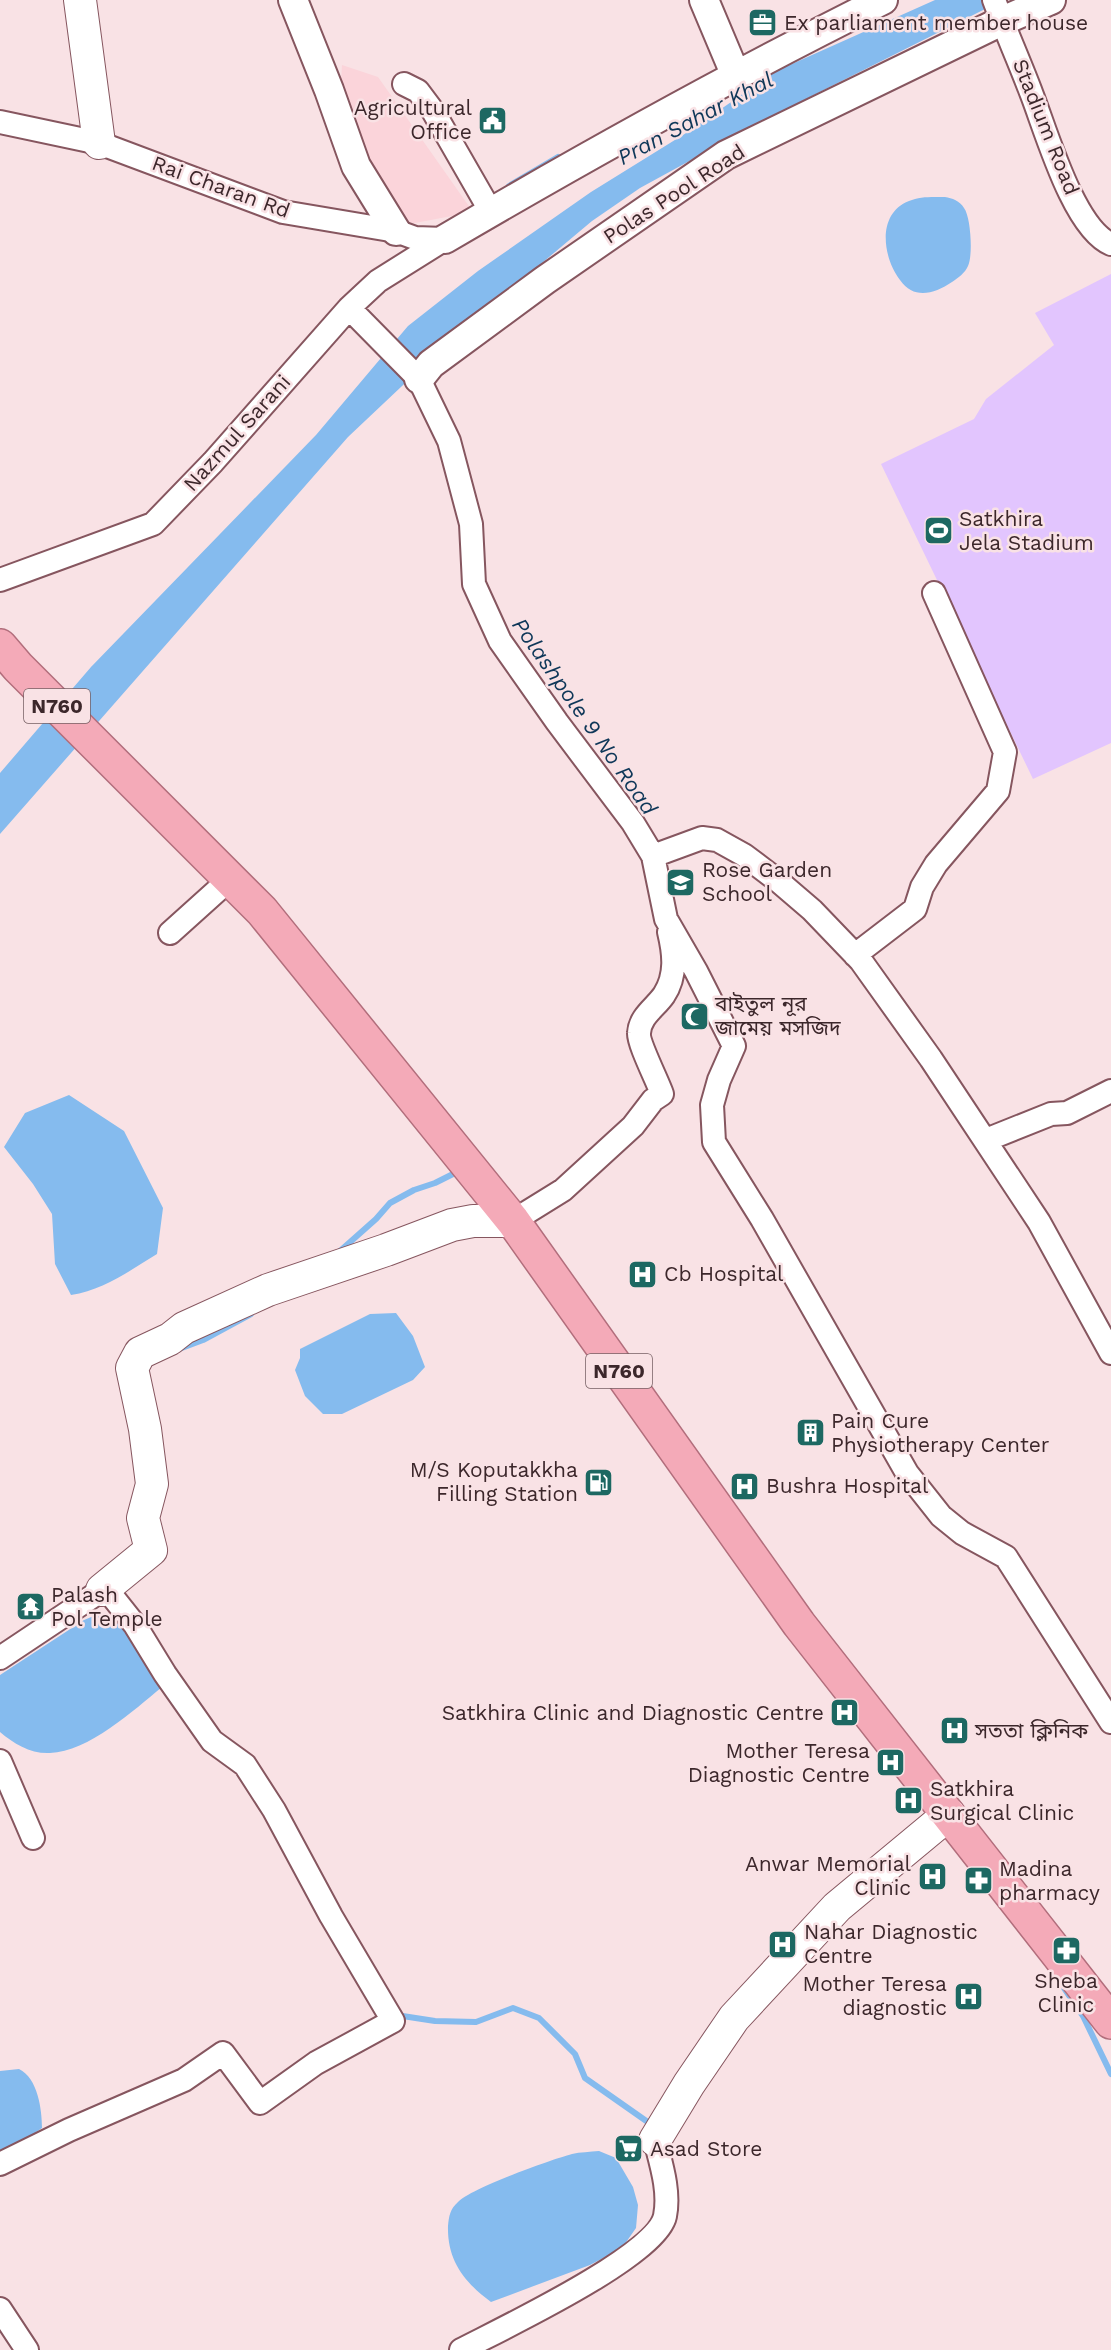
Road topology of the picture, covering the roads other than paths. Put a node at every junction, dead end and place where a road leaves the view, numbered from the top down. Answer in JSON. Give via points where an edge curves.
{"nodes":[{"id":1,"x":80,"y":0,"type":"edge"},
{"id":2,"x":293,"y":0,"type":"edge"},
{"id":3,"x":704,"y":0,"type":"edge"},
{"id":4,"x":883,"y":0,"type":"edge"},
{"id":5,"x":1051,"y":0,"type":"edge"},
{"id":6,"x":998,"y":11,"type":"edge"},
{"id":7,"x":736,"y":76,"type":"junction"},
{"id":8,"x":404,"y":84,"type":"dead end"},
{"id":9,"x":0,"y":122,"type":"edge"},
{"id":10,"x":99,"y":142,"type":"junction"},
{"id":11,"x":491,"y":212,"type":"junction"},
{"id":12,"x":396,"y":231,"type":"junction"},
{"id":13,"x":445,"y":239,"type":"junction"},
{"id":14,"x":1111,"y":244,"type":"edge"},
{"id":15,"x":348,"y":308,"type":"junction"},
{"id":16,"x":419,"y":379,"type":"junction"},
{"id":17,"x":0,"y":580,"type":"edge"},
{"id":18,"x":934,"y":593,"type":"dead end"},
{"id":19,"x":9,"y":656,"type":"edge"},
{"id":20,"x":653,"y":856,"type":"junction"},
{"id":21,"x":230,"y":879,"type":"junction"},
{"id":22,"x":666,"y":919,"type":"junction"},
{"id":23,"x":170,"y":933,"type":"dead end"},
{"id":24,"x":855,"y":955,"type":"junction"},
{"id":25,"x":1111,"y":1091,"type":"edge"},
{"id":26,"x":986,"y":1140,"type":"junction"},
{"id":27,"x":513,"y":1221,"type":"junction"},
{"id":28,"x":1111,"y":1353,"type":"edge"},
{"id":29,"x":102,"y":1590,"type":"junction"},
{"id":30,"x":0,"y":1658,"type":"edge"},
{"id":31,"x":1111,"y":1722,"type":"edge"},
{"id":32,"x":0,"y":1761,"type":"edge"},
{"id":33,"x":949,"y":1814,"type":"junction"},
{"id":34,"x":33,"y":1838,"type":"dead end"},
{"id":35,"x":1111,"y":2022,"type":"edge"},
{"id":36,"x":655,"y":2140,"type":"joint"},
{"id":37,"x":0,"y":2164,"type":"edge"},
{"id":38,"x":0,"y":2309,"type":"edge"},
{"id":39,"x":18,"y":2347,"type":"edge"},
{"id":40,"x":460,"y":2350,"type":"edge"}],
"edges":[{"from":1,"to":10,"type":"main road"},
{"from":2,"to":12,"type":"street","via":[[356,166]]},
{"from":3,"to":7,"type":"street"},
{"from":4,"to":7,"type":"street"},
{"from":5,"to":6,"type":"street","name":"Polas Pool Road"},
{"from":6,"to":14,"type":"street","name":"Stadium Road","via":[[1063,179],[1089,224]]},
{"from":6,"to":16,"type":"street","name":"Polas Pool Road","via":[[726,155],[545,280],[431,364]]},
{"from":7,"to":11,"type":"street"},
{"from":8,"to":11,"type":"street","via":[[418,91],[433,111]]},
{"from":9,"to":10,"type":"street","name":"Rai Charan Rd"},
{"from":10,"to":12,"type":"street","name":"Rai Charan Rd","via":[[283,212]]},
{"from":11,"to":13,"type":"street"},
{"from":12,"to":13,"type":"street","name":"Rai Charan Rd","via":[[415,238]]},
{"from":13,"to":15,"type":"street","name":"Nazmul Sarani","via":[[378,281]]},
{"from":15,"to":16,"type":"street"},
{"from":15,"to":17,"type":"street","name":"Nazmul Sarani","via":[[153,524]]},
{"from":16,"to":20,"type":"street","via":[[449,441],[471,524],[474,584],[500,641]]},
{"from":18,"to":24,"type":"street","via":[[1005,752],[998,791],[936,864],[915,909]]},
{"from":19,"to":21,"type":"highway","number":"N760"},
{"from":20,"to":22,"type":"street"},
{"from":20,"to":24,"type":"street","via":[[702,838],[717,840],[777,880]]},
{"from":21,"to":23,"type":"street"},
{"from":21,"to":27,"type":"highway","number":"N760","via":[[270,920]]},
{"from":22,"to":27,"type":"street","via":[[674,952],[673,974],[665,994],[643,1019],[639,1035],[662,1094],[563,1190]]},
{"from":22,"to":31,"type":"street","via":[[734,1046],[712,1105],[714,1142],[907,1473],[940,1516],[1006,1557]]},
{"from":24,"to":26,"type":"street"},
{"from":25,"to":26,"type":"street","via":[[1068,1113],[1051,1114]]},
{"from":26,"to":28,"type":"street","via":[[1039,1222]]},
{"from":27,"to":29,"type":"main road","via":[[452,1225],[315,1272],[184,1328],[171,1339],[140,1353],[132,1368],[152,1484],[143,1518],[151,1550]]},
{"from":27,"to":33,"type":"highway","number":"N760","via":[[799,1624]]},
{"from":29,"to":30,"type":"street"},
{"from":29,"to":37,"type":"street","via":[[135,1624],[212,1741],[245,1765],[393,2021],[316,2063],[260,2103],[223,2053],[184,2080]]},
{"from":32,"to":34,"type":"street"},
{"from":33,"to":35,"type":"highway","number":"N760"},
{"from":33,"to":36,"type":"main road","via":[[837,1907],[734,2018]]},
{"from":36,"to":40,"type":"street","via":[[667,2190],[665,2218],[656,2233],[636,2252],[558,2299]]},
{"from":38,"to":39,"type":"street"}]}
